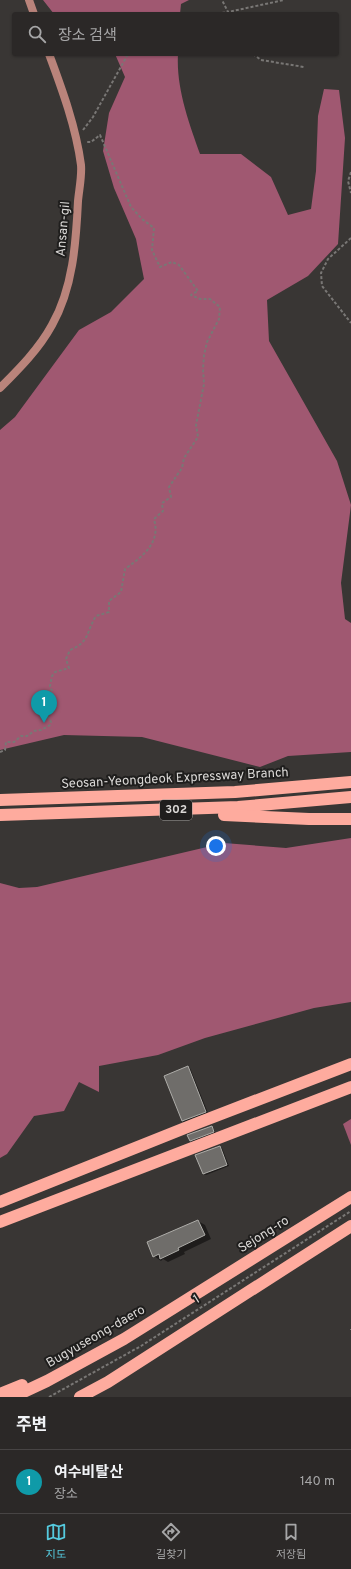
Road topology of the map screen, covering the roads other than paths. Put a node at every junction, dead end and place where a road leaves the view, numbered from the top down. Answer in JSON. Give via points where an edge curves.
{"nodes":[{"id":1,"x":29,"y":0,"type":"edge"},
{"id":2,"x":33,"y":12,"type":"edge"},
{"id":3,"x":50,"y":56,"type":"edge"},
{"id":4,"x":0,"y":388,"type":"edge"},
{"id":5,"x":351,"y":782,"type":"edge"},
{"id":6,"x":351,"y":797,"type":"edge"},
{"id":7,"x":0,"y":800,"type":"edge"},
{"id":8,"x":151,"y":810,"type":"junction"},
{"id":9,"x":0,"y":815,"type":"edge"},
{"id":10,"x":351,"y":819,"type":"edge"},
{"id":11,"x":351,"y":1064,"type":"edge"},
{"id":12,"x":351,"y":1087,"type":"edge"},
{"id":13,"x":351,"y":1197,"type":"edge"},
{"id":14,"x":0,"y":1202,"type":"edge"},
{"id":15,"x":0,"y":1222,"type":"edge"},
{"id":16,"x":351,"y":1226,"type":"edge"},
{"id":17,"x":191,"y":1297,"type":"joint"},
{"id":18,"x":84,"y":1360,"type":"junction"},
{"id":19,"x":0,"y":1394,"type":"edge"},
{"id":20,"x":13,"y":1397,"type":"edge"},
{"id":21,"x":80,"y":1397,"type":"edge"}],
"edges":[{"from":1,"to":2,"type":"street"},
{"from":3,"to":4,"type":"street","name":"Ansan-gil","via":[[61,87],[81,166],[72,266],[64,300],[53,325],[38,347]]},
{"from":5,"to":7,"type":"highway","name":"Seosan-Yeongdeok Expressway Branch","number":"302","via":[[234,792]]},
{"from":6,"to":8,"type":"highway","number":"302","via":[[238,807]]},
{"from":8,"to":9,"type":"highway","number":"302"},
{"from":8,"to":10,"type":"highway","via":[[309,820]]},
{"from":11,"to":14,"type":"highway"},
{"from":12,"to":15,"type":"highway"},
{"from":13,"to":17,"type":"highway","name":"Sejong-ro"},
{"from":16,"to":21,"type":"highway","via":[[108,1382]]},
{"from":17,"to":18,"type":"highway","name":"Bugyuseong-daero","via":[[124,1339]]},
{"from":18,"to":19,"type":"highway"},
{"from":18,"to":20,"type":"highway","name":"Bugyuseong-daero"}]}
